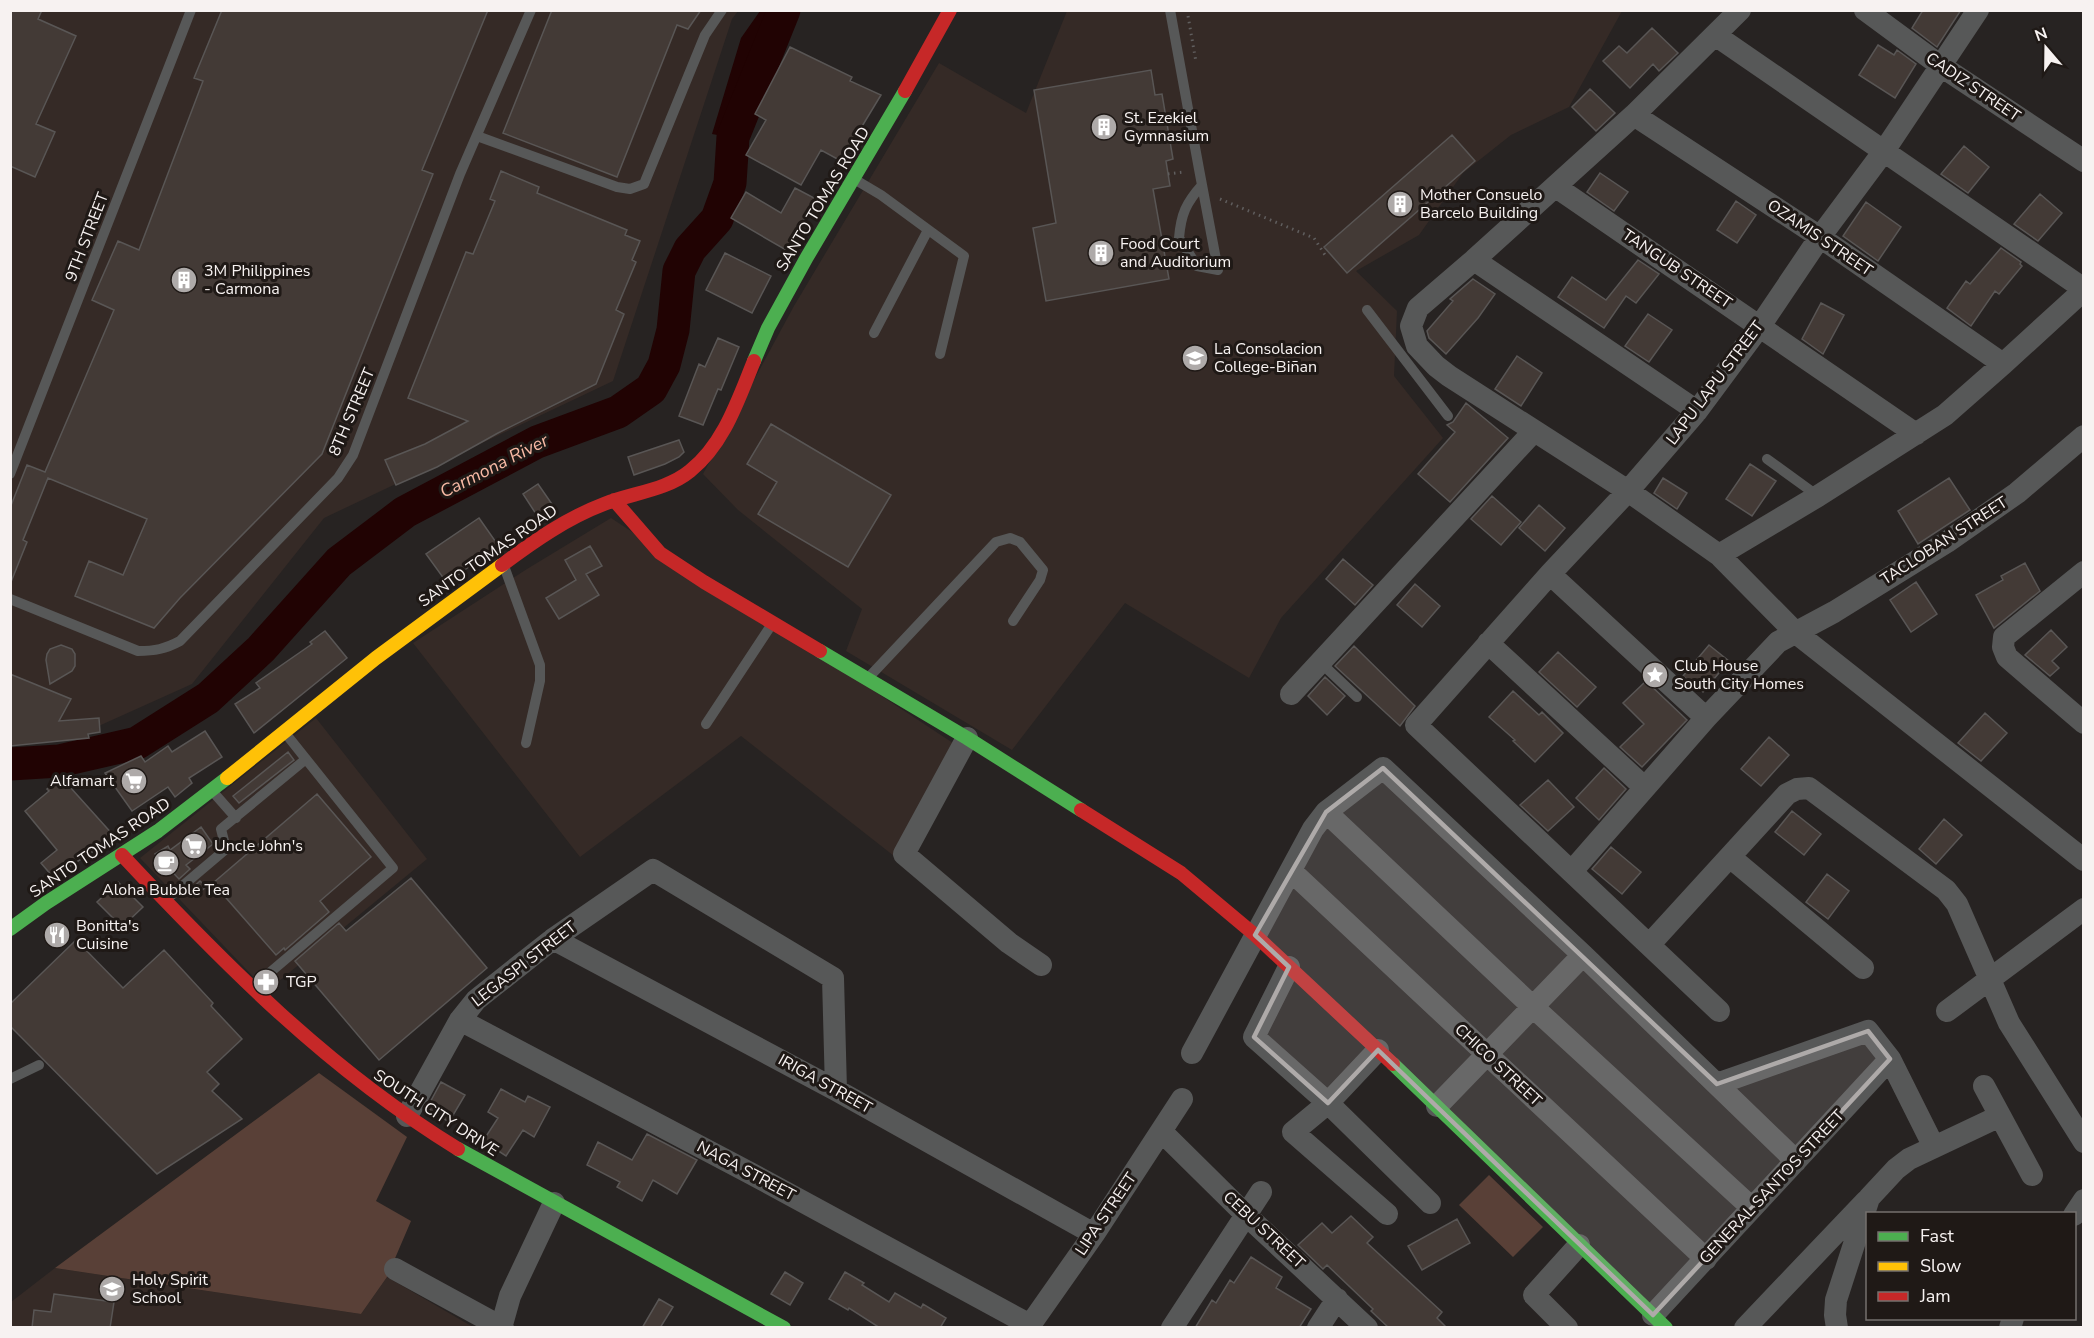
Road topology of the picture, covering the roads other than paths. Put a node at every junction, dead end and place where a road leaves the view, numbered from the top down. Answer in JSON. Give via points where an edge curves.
{"nodes":[{"id":1,"x":190,"y":10,"type":"edge"},
{"id":2,"x":531,"y":10,"type":"edge"},
{"id":3,"x":722,"y":10,"type":"edge"},
{"id":4,"x":951,"y":10,"type":"edge"},
{"id":5,"x":1170,"y":10,"type":"edge"},
{"id":6,"x":1740,"y":10,"type":"edge"},
{"id":7,"x":1865,"y":10,"type":"edge"},
{"id":8,"x":1978,"y":10,"type":"edge"},
{"id":9,"x":1715,"y":35,"type":"junction"},
{"id":10,"x":1941,"y":66,"type":"junction"},
{"id":11,"x":1634,"y":115,"type":"junction"},
{"id":12,"x":477,"y":136,"type":"junction"},
{"id":13,"x":1884,"y":151,"type":"junction"},
{"id":14,"x":2084,"y":161,"type":"edge"},
{"id":15,"x":854,"y":179,"type":"junction"},
{"id":16,"x":1202,"y":185,"type":"junction"},
{"id":17,"x":1556,"y":187,"type":"junction"},
{"id":18,"x":928,"y":230,"type":"junction"},
{"id":19,"x":1820,"y":237,"type":"junction"},
{"id":20,"x":1474,"y":260,"type":"junction"},
{"id":21,"x":2084,"y":290,"type":"edge"},
{"id":22,"x":1367,"y":310,"type":"dead end"},
{"id":23,"x":1760,"y":326,"type":"junction"},
{"id":24,"x":874,"y":333,"type":"dead end"},
{"id":25,"x":1406,"y":345,"type":"junction"},
{"id":26,"x":940,"y":354,"type":"dead end"},
{"id":27,"x":2003,"y":364,"type":"junction"},
{"id":28,"x":1697,"y":411,"type":"junction"},
{"id":29,"x":1448,"y":416,"type":"dead end"},
{"id":30,"x":1534,"y":431,"type":"junction"},
{"id":31,"x":1916,"y":434,"type":"junction"},
{"id":32,"x":2084,"y":436,"type":"edge"},
{"id":33,"x":1767,"y":459,"type":"dead end"},
{"id":34,"x":10,"y":474,"type":"edge"},
{"id":35,"x":1628,"y":491,"type":"junction"},
{"id":36,"x":1818,"y":496,"type":"junction"},
{"id":37,"x":614,"y":500,"type":"junction"},
{"id":38,"x":1719,"y":555,"type":"junction"},
{"id":39,"x":504,"y":563,"type":"junction"},
{"id":40,"x":2084,"y":572,"type":"edge"},
{"id":41,"x":1550,"y":574,"type":"junction"},
{"id":42,"x":10,"y":599,"type":"edge"},
{"id":43,"x":1013,"y":621,"type":"dead end"},
{"id":44,"x":773,"y":622,"type":"junction"},
{"id":45,"x":1795,"y":633,"type":"junction"},
{"id":46,"x":1488,"y":643,"type":"junction"},
{"id":47,"x":1320,"y":662,"type":"junction"},
{"id":48,"x":868,"y":679,"type":"junction"},
{"id":49,"x":1292,"y":694,"type":"dead end"},
{"id":50,"x":1357,"y":697,"type":"dead end"},
{"id":51,"x":1706,"y":718,"type":"junction"},
{"id":52,"x":2084,"y":723,"type":"edge"},
{"id":53,"x":706,"y":724,"type":"dead end"},
{"id":54,"x":283,"y":731,"type":"junction"},
{"id":55,"x":967,"y":738,"type":"junction"},
{"id":56,"x":526,"y":743,"type":"dead end"},
{"id":57,"x":306,"y":759,"type":"junction"},
{"id":58,"x":1644,"y":787,"type":"junction"},
{"id":59,"x":212,"y":790,"type":"junction"},
{"id":60,"x":1326,"y":812,"type":"junction"},
{"id":61,"x":236,"y":818,"type":"junction"},
{"id":62,"x":122,"y":855,"type":"junction"},
{"id":63,"x":1730,"y":857,"type":"junction"},
{"id":64,"x":2084,"y":860,"type":"edge"},
{"id":65,"x":1291,"y":871,"type":"junction"},
{"id":66,"x":1572,"y":871,"type":"junction"},
{"id":67,"x":165,"y":901,"type":"junction"},
{"id":68,"x":2084,"y":909,"type":"edge"},
{"id":69,"x":10,"y":929,"type":"edge"},
{"id":70,"x":1255,"y":935,"type":"junction"},
{"id":71,"x":554,"y":939,"type":"junction"},
{"id":72,"x":1649,"y":945,"type":"junction"},
{"id":73,"x":1583,"y":955,"type":"junction"},
{"id":74,"x":1041,"y":965,"type":"dead end"},
{"id":75,"x":1289,"y":967,"type":"junction"},
{"id":76,"x":1863,"y":968,"type":"dead end"},
{"id":77,"x":1989,"y":979,"type":"junction"},
{"id":78,"x":251,"y":988,"type":"junction"},
{"id":79,"x":1533,"y":1007,"type":"junction"},
{"id":80,"x":1719,"y":1011,"type":"dead end"},
{"id":81,"x":1947,"y":1011,"type":"dead end"},
{"id":82,"x":460,"y":1020,"type":"junction"},
{"id":83,"x":1378,"y":1050,"type":"junction"},
{"id":84,"x":1192,"y":1053,"type":"dead end"},
{"id":85,"x":1486,"y":1054,"type":"junction"},
{"id":86,"x":1890,"y":1059,"type":"junction"},
{"id":87,"x":39,"y":1065,"type":"dead end"},
{"id":88,"x":10,"y":1079,"type":"edge"},
{"id":89,"x":1717,"y":1084,"type":"junction"},
{"id":90,"x":1984,"y":1086,"type":"dead end"},
{"id":91,"x":836,"y":1090,"type":"junction"},
{"id":92,"x":1182,"y":1099,"type":"dead end"},
{"id":93,"x":1328,"y":1103,"type":"junction"},
{"id":94,"x":1437,"y":1106,"type":"junction"},
{"id":95,"x":407,"y":1116,"type":"junction"},
{"id":96,"x":2000,"y":1116,"type":"junction"},
{"id":97,"x":1162,"y":1132,"type":"junction"},
{"id":98,"x":2084,"y":1142,"type":"edge"},
{"id":99,"x":1934,"y":1147,"type":"junction"},
{"id":100,"x":1796,"y":1161,"type":"junction"},
{"id":101,"x":2032,"y":1175,"type":"dead end"},
{"id":102,"x":1261,"y":1192,"type":"dead end"},
{"id":103,"x":1869,"y":1198,"type":"junction"},
{"id":104,"x":554,"y":1203,"type":"junction"},
{"id":105,"x":1430,"y":1203,"type":"dead end"},
{"id":106,"x":1752,"y":1208,"type":"junction"},
{"id":107,"x":1387,"y":1214,"type":"dead end"},
{"id":108,"x":1246,"y":1215,"type":"junction"},
{"id":109,"x":1094,"y":1234,"type":"junction"},
{"id":110,"x":1579,"y":1245,"type":"junction"},
{"id":111,"x":1706,"y":1259,"type":"junction"},
{"id":112,"x":394,"y":1269,"type":"dead end"},
{"id":113,"x":1337,"y":1299,"type":"junction"},
{"id":114,"x":1660,"y":1321,"type":"edge"},
{"id":115,"x":1757,"y":1323,"type":"edge"},
{"id":116,"x":1029,"y":1326,"type":"edge"},
{"id":117,"x":502,"y":1327,"type":"edge"},
{"id":118,"x":783,"y":1328,"type":"edge"},
{"id":119,"x":1172,"y":1328,"type":"edge"},
{"id":120,"x":1318,"y":1328,"type":"edge"},
{"id":121,"x":1367,"y":1328,"type":"edge"},
{"id":122,"x":1567,"y":1328,"type":"edge"},
{"id":123,"x":1837,"y":1328,"type":"edge"}],
"edges":[{"from":1,"to":34,"type":"lane","name":"9TH STREET"},
{"from":2,"to":12,"type":"lane","name":"8TH STREET"},
{"from":3,"to":12,"type":"lane","via":[[705,35],[644,183],[630,189],[617,188]]},
{"from":4,"to":15,"type":"street","name":"SANTO TOMAS ROAD"},
{"from":5,"to":16,"type":"lane"},
{"from":6,"to":9,"type":"street"},
{"from":7,"to":10,"type":"street","name":"CADIZ STREET"},
{"from":8,"to":10,"type":"street","name":"LAPU LAPU STREET"},
{"from":9,"to":11,"type":"street"},
{"from":9,"to":13,"type":"street"},
{"from":10,"to":13,"type":"street","name":"LAPU LAPU STREET"},
{"from":10,"to":14,"type":"street","name":"CADIZ STREET"},
{"from":11,"to":17,"type":"street"},
{"from":11,"to":19,"type":"street","name":"OZAMIS STREET"},
{"from":12,"to":42,"type":"lane","name":"8TH STREET","via":[[354,455],[338,478],[180,641],[157,651],[138,651]]},
{"from":13,"to":19,"type":"street","name":"LAPU LAPU STREET"},
{"from":13,"to":21,"type":"street"},
{"from":15,"to":18,"type":"lane"},
{"from":15,"to":37,"type":"street","name":"SANTO TOMAS ROAD","via":[[786,294],[716,443],[689,472]]},
{"from":16,"to":16,"type":"lane","via":[[1210,227],[1218,270],[1197,266],[1179,238],[1187,202]]},
{"from":17,"to":20,"type":"street"},
{"from":17,"to":23,"type":"street","name":"TANGUB STREET"},
{"from":18,"to":24,"type":"lane"},
{"from":18,"to":26,"type":"lane","via":[[964,256]]},
{"from":19,"to":23,"type":"street","name":"LAPU LAPU STREET"},
{"from":19,"to":27,"type":"street","name":"OZAMIS STREET"},
{"from":20,"to":25,"type":"street","via":[[1418,308]]},
{"from":20,"to":28,"type":"street"},
{"from":21,"to":27,"type":"street"},
{"from":22,"to":25,"type":"lane"},
{"from":23,"to":28,"type":"street","name":"LAPU LAPU STREET"},
{"from":23,"to":31,"type":"street","name":"TANGUB STREET"},
{"from":25,"to":29,"type":"lane"},
{"from":25,"to":30,"type":"street","via":[[1417,346],[1436,366]]},
{"from":27,"to":31,"type":"street"},
{"from":28,"to":35,"type":"street","name":"LAPU LAPU STREET"},
{"from":30,"to":35,"type":"street"},
{"from":30,"to":47,"type":"street"},
{"from":31,"to":36,"type":"street"},
{"from":32,"to":45,"type":"street","name":"TACLOBAN STREET","via":[[2017,493],[1947,542]]},
{"from":33,"to":36,"type":"lane"},
{"from":35,"to":38,"type":"street"},
{"from":35,"to":41,"type":"street","name":"LAPU LAPU STREET"},
{"from":36,"to":38,"type":"street"},
{"from":37,"to":39,"type":"street","name":"SANTO TOMAS ROAD","via":[[556,526]]},
{"from":37,"to":44,"type":"street","via":[[669,560]]},
{"from":38,"to":45,"type":"street"},
{"from":39,"to":54,"type":"street","name":"SANTO TOMAS ROAD"},
{"from":39,"to":56,"type":"lane","via":[[540,665]]},
{"from":40,"to":52,"type":"street","via":[[2002,642],[2007,657]]},
{"from":41,"to":46,"type":"street","name":"LAPU LAPU STREET"},
{"from":41,"to":51,"type":"street"},
{"from":43,"to":48,"type":"lane","via":[[1043,570],[1020,542],[1010,538],[996,542]]},
{"from":44,"to":48,"type":"street"},
{"from":44,"to":53,"type":"lane"},
{"from":45,"to":51,"type":"street","name":"TACLOBAN STREET","via":[[1778,642]]},
{"from":45,"to":64,"type":"street"},
{"from":46,"to":58,"type":"street"},
{"from":46,"to":66,"type":"street","name":"LAPU LAPU STREET","via":[[1416,725]]},
{"from":47,"to":49,"type":"street"},
{"from":47,"to":50,"type":"lane"},
{"from":48,"to":55,"type":"street"},
{"from":51,"to":58,"type":"street","name":"TACLOBAN STREET"},
{"from":54,"to":57,"type":"lane"},
{"from":54,"to":59,"type":"street","name":"SANTO TOMAS ROAD"},
{"from":55,"to":70,"type":"street","via":[[1181,873]]},
{"from":55,"to":74,"type":"street","via":[[904,854],[1009,943]]},
{"from":57,"to":61,"type":"lane"},
{"from":57,"to":78,"type":"lane","via":[[393,868]]},
{"from":58,"to":66,"type":"street","name":"TACLOBAN STREET"},
{"from":59,"to":61,"type":"lane"},
{"from":59,"to":62,"type":"street","name":"SANTO TOMAS ROAD"},
{"from":60,"to":65,"type":"street"},
{"from":60,"to":73,"type":"street","via":[[1383,768]]},
{"from":60,"to":79,"type":"street"},
{"from":61,"to":67,"type":"lane","via":[[222,829],[226,849]]},
{"from":62,"to":67,"type":"street","name":"SOUTH CITY DRIVE"},
{"from":62,"to":69,"type":"street","name":"SANTO TOMAS ROAD"},
{"from":63,"to":72,"type":"street"},
{"from":63,"to":76,"type":"street"},
{"from":63,"to":77,"type":"street","via":[[1787,794],[1809,788],[1946,890],[1957,904]]},
{"from":65,"to":70,"type":"street"},
{"from":65,"to":85,"type":"street","name":"CHICO STREET"},
{"from":66,"to":72,"type":"street"},
{"from":67,"to":78,"type":"street","name":"SOUTH CITY DRIVE"},
{"from":68,"to":77,"type":"street"},
{"from":70,"to":75,"type":"street"},
{"from":70,"to":84,"type":"street"},
{"from":71,"to":82,"type":"street","name":"LEGASPI STREET","via":[[476,1000]]},
{"from":71,"to":91,"type":"street","name":"IRIGA STREET"},
{"from":71,"to":91,"type":"street","name":"LEGASPI STREET","via":[[653,870],[833,978]]},
{"from":72,"to":80,"type":"street"},
{"from":73,"to":79,"type":"street"},
{"from":73,"to":89,"type":"street"},
{"from":75,"to":83,"type":"street"},
{"from":75,"to":93,"type":"street","via":[[1254,1037]]},
{"from":77,"to":81,"type":"street"},
{"from":77,"to":98,"type":"street","via":[[2013,1030]]},
{"from":78,"to":95,"type":"street","name":"SOUTH CITY DRIVE","via":[[348,1073]]},
{"from":79,"to":85,"type":"street"},
{"from":79,"to":106,"type":"street"},
{"from":82,"to":95,"type":"street","name":"LEGASPI STREET"},
{"from":82,"to":116,"type":"street","name":"NAGA STREET"},
{"from":83,"to":93,"type":"street"},
{"from":83,"to":94,"type":"street"},
{"from":85,"to":94,"type":"street"},
{"from":85,"to":111,"type":"street","name":"CHICO STREET"},
{"from":86,"to":89,"type":"street","via":[[1868,1031]]},
{"from":86,"to":99,"type":"street"},
{"from":86,"to":100,"type":"street","name":"GENERAL SANTOS STREET"},
{"from":87,"to":88,"type":"lane"},
{"from":89,"to":100,"type":"street"},
{"from":90,"to":96,"type":"street"},
{"from":91,"to":109,"type":"street","name":"IRIGA STREET"},
{"from":92,"to":97,"type":"street","name":"LIPA STREET"},
{"from":93,"to":105,"type":"street"},
{"from":93,"to":107,"type":"street","via":[[1293,1132]]},
{"from":94,"to":110,"type":"street"},
{"from":95,"to":104,"type":"street","name":"SOUTH CITY DRIVE","via":[[487,1167]]},
{"from":96,"to":99,"type":"street"},
{"from":96,"to":101,"type":"street"},
{"from":97,"to":108,"type":"street","name":"CEBU STREET"},
{"from":97,"to":109,"type":"street","name":"LIPA STREET"},
{"from":99,"to":103,"type":"street","via":[[1896,1169]]},
{"from":100,"to":106,"type":"street","name":"GENERAL SANTOS STREET"},
{"from":102,"to":108,"type":"street"},
{"from":103,"to":115,"type":"street"},
{"from":103,"to":123,"type":"street","via":[[1836,1300]]},
{"from":104,"to":117,"type":"street","via":[[510,1296]]},
{"from":104,"to":118,"type":"street","name":"SOUTH CITY DRIVE"},
{"from":106,"to":111,"type":"street","name":"GENERAL SANTOS STREET"},
{"from":108,"to":113,"type":"street","name":"CEBU STREET"},
{"from":108,"to":119,"type":"street"},
{"from":109,"to":116,"type":"street","name":"LIPA STREET"},
{"from":110,"to":114,"type":"street"},
{"from":110,"to":122,"type":"street","via":[[1534,1295]]},
{"from":111,"to":114,"type":"street","name":"GENERAL SANTOS STREET"},
{"from":112,"to":117,"type":"street"},
{"from":113,"to":120,"type":"street"},
{"from":113,"to":121,"type":"street","name":"CEBU STREET"}]}
